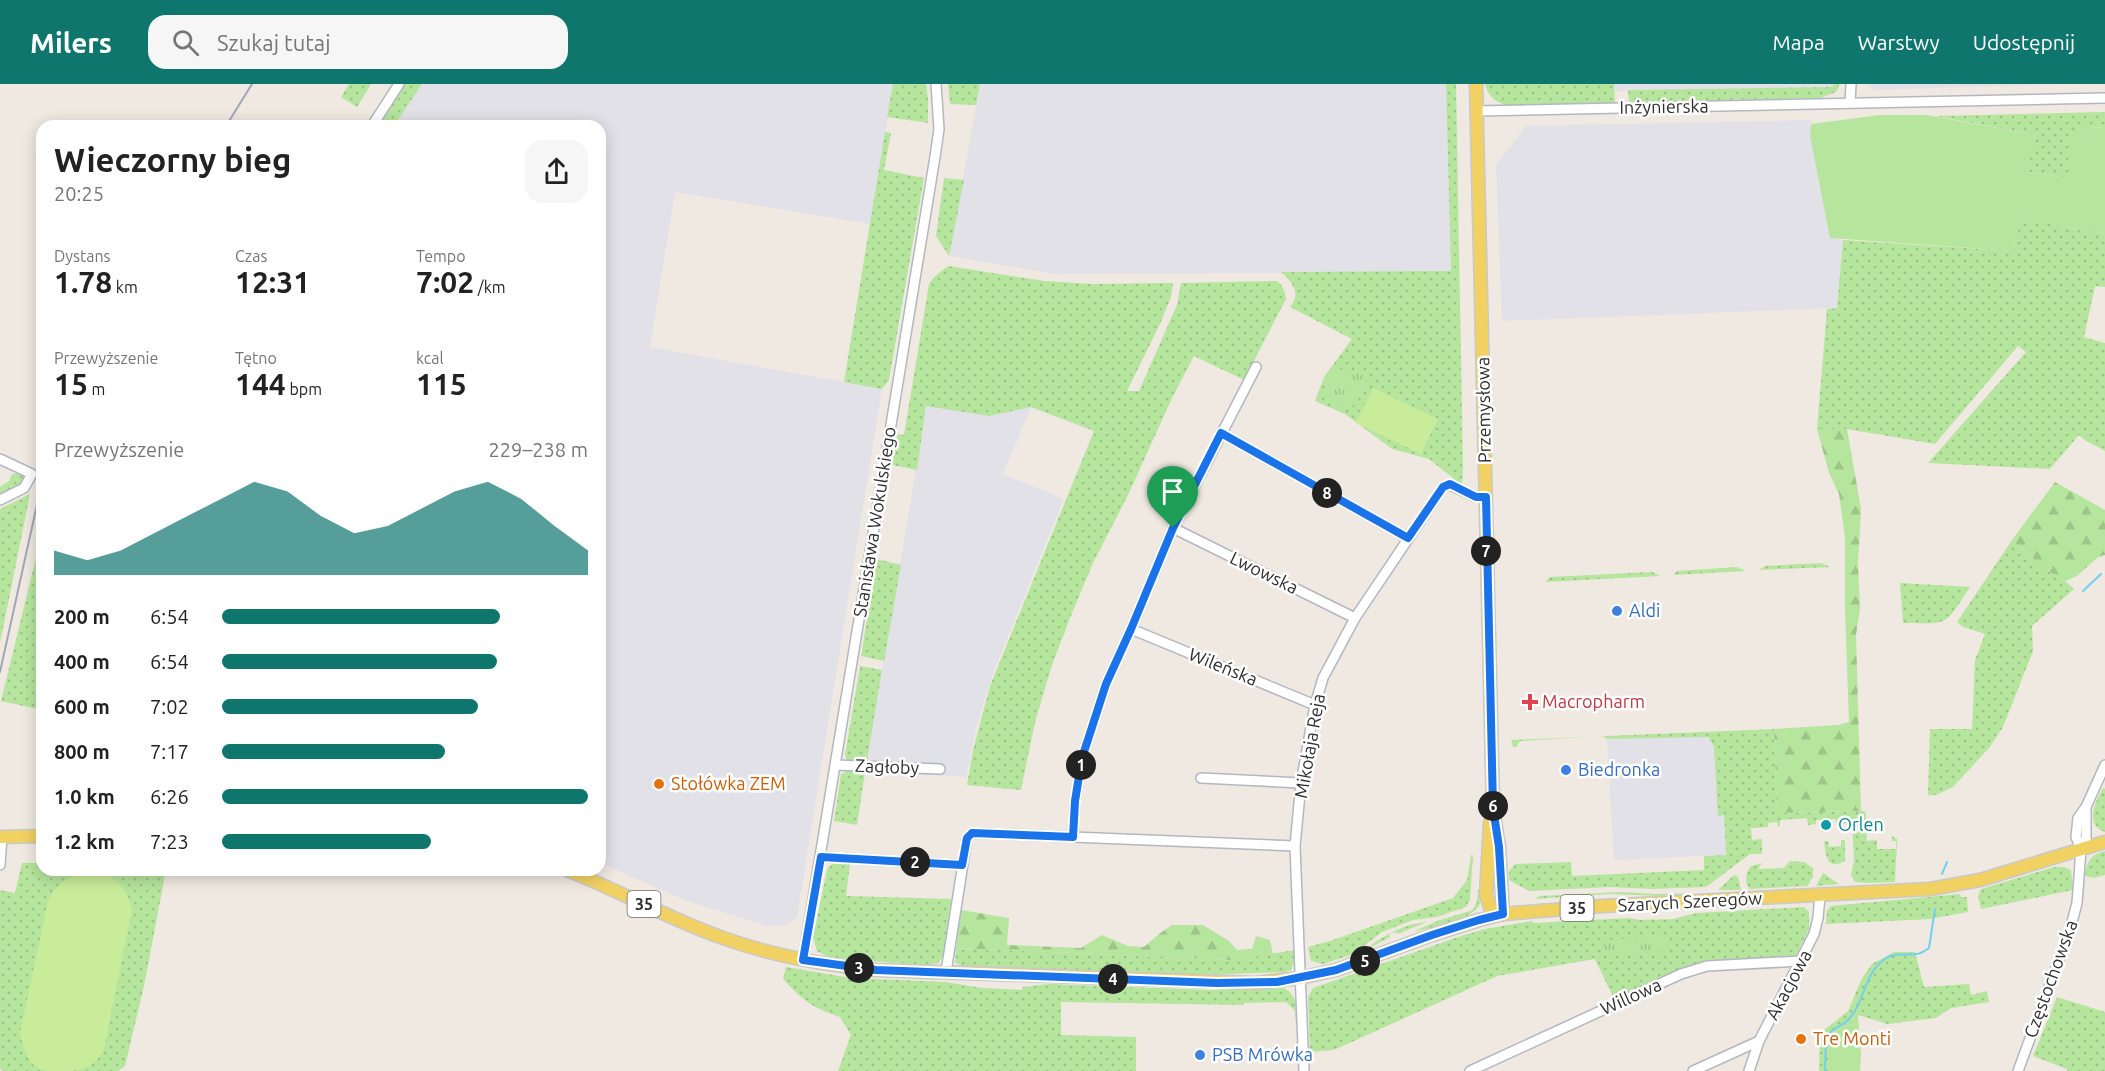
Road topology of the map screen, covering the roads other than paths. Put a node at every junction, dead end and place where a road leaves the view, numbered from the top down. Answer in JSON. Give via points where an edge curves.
{"nodes":[{"id":1,"x":399,"y":84,"type":"edge"},
{"id":2,"x":936,"y":84,"type":"edge"},
{"id":3,"x":1476,"y":84,"type":"edge"},
{"id":4,"x":1851,"y":84,"type":"edge"},
{"id":5,"x":2105,"y":98,"type":"edge"},
{"id":6,"x":1850,"y":103,"type":"junction"},
{"id":7,"x":1477,"y":111,"type":"junction"},
{"id":8,"x":376,"y":120,"type":"edge"},
{"id":9,"x":1256,"y":367,"type":"dead end"},
{"id":10,"x":1221,"y":433,"type":"junction"},
{"id":11,"x":0,"y":459,"type":"edge"},
{"id":12,"x":1486,"y":497,"type":"junction"},
{"id":13,"x":0,"y":500,"type":"edge"},
{"id":14,"x":1173,"y":528,"type":"junction"},
{"id":15,"x":1408,"y":538,"type":"junction"},
{"id":16,"x":1355,"y":618,"type":"junction"},
{"id":17,"x":1131,"y":629,"type":"junction"},
{"id":18,"x":1315,"y":705,"type":"junction"},
{"id":19,"x":835,"y":765,"type":"junction"},
{"id":20,"x":2105,"y":765,"type":"edge"},
{"id":21,"x":940,"y":769,"type":"dead end"},
{"id":22,"x":1201,"y":778,"type":"dead end"},
{"id":23,"x":1301,"y":783,"type":"junction"},
{"id":24,"x":36,"y":836,"type":"edge"},
{"id":25,"x":1,"y":837,"type":"edge"},
{"id":26,"x":1073,"y":837,"type":"junction"},
{"id":27,"x":2105,"y":842,"type":"edge"},
{"id":28,"x":1294,"y":846,"type":"junction"},
{"id":29,"x":2080,"y":849,"type":"junction"},
{"id":30,"x":821,"y":857,"type":"junction"},
{"id":31,"x":0,"y":865,"type":"edge"},
{"id":32,"x":962,"y":865,"type":"junction"},
{"id":33,"x":581,"y":876,"type":"edge"},
{"id":34,"x":1820,"y":896,"type":"junction"},
{"id":35,"x":1498,"y":915,"type":"junction"},
{"id":36,"x":803,"y":960,"type":"junction"},
{"id":37,"x":1802,"y":961,"type":"junction"},
{"id":38,"x":946,"y":972,"type":"junction"},
{"id":39,"x":1300,"y":978,"type":"junction"},
{"id":40,"x":1759,"y":1041,"type":"junction"},
{"id":41,"x":1304,"y":1071,"type":"edge"},
{"id":42,"x":1470,"y":1071,"type":"edge"},
{"id":43,"x":1693,"y":1071,"type":"edge"},
{"id":44,"x":1749,"y":1071,"type":"edge"},
{"id":45,"x":2018,"y":1071,"type":"edge"}],
"edges":[{"from":1,"to":8,"type":"street"},
{"from":2,"to":19,"type":"street","name":"Stanisława Wokulskiego","via":[[939,129],[935,157]]},
{"from":3,"to":7,"type":"main road","name":"Przemysłowa"},
{"from":4,"to":6,"type":"street"},
{"from":5,"to":6,"type":"street","name":"Inżynierska"},
{"from":6,"to":7,"type":"street","name":"Inżynierska"},
{"from":7,"to":12,"type":"main road","name":"Przemysłowa"},
{"from":9,"to":10,"type":"street"},
{"from":10,"to":14,"type":"street"},
{"from":10,"to":15,"type":"street"},
{"from":11,"to":13,"type":"street","via":[[32,474],[24,488]]},
{"from":12,"to":15,"type":"street","name":"Mikołaja Reja","via":[[1476,497],[1450,484],[1443,487]]},
{"from":12,"to":35,"type":"main road","name":"Przemysłowa"},
{"from":14,"to":16,"type":"street","name":"Lwowska"},
{"from":14,"to":17,"type":"street"},
{"from":15,"to":16,"type":"street","name":"Mikołaja Reja"},
{"from":16,"to":18,"type":"street","name":"Mikołaja Reja","via":[[1323,678]]},
{"from":17,"to":18,"type":"street","name":"Wileńska"},
{"from":17,"to":26,"type":"street","via":[[1106,684],[1082,758]]},
{"from":18,"to":23,"type":"street","name":"Mikołaja Reja"},
{"from":19,"to":21,"type":"street","name":"Zagłoby"},
{"from":19,"to":30,"type":"street","name":"Stanisława Wokulskiego"},
{"from":20,"to":29,"type":"street","name":"Częstochowska","via":[[2086,807],[2086,839]]},
{"from":22,"to":23,"type":"street"},
{"from":23,"to":28,"type":"street","name":"Mikołaja Reja"},
{"from":24,"to":25,"type":"main road"},
{"from":25,"to":31,"type":"street"},
{"from":26,"to":28,"type":"street"},
{"from":26,"to":32,"type":"street","via":[[972,833],[967,838]]},
{"from":27,"to":29,"type":"main road","number":"35"},
{"from":28,"to":39,"type":"street","name":"Mikołaja Reja"},
{"from":29,"to":34,"type":"main road","name":"Szarych Szeregów","number":"35","via":[[1952,886]]},
{"from":29,"to":45,"type":"street","name":"Częstochowska","via":[[2077,903],[2070,930]]},
{"from":30,"to":32,"type":"street"},
{"from":30,"to":36,"type":"street","name":"Stanisława Wokulskiego"},
{"from":32,"to":38,"type":"street"},
{"from":33,"to":36,"type":"main road","name":"Szarych Szeregów","number":"35","via":[[721,938]]},
{"from":34,"to":35,"type":"main road","name":"Szarych Szeregów","number":"35"},
{"from":34,"to":37,"type":"street","name":"Akacjowa","via":[[1814,934]]},
{"from":35,"to":39,"type":"main road","name":"Szarych Szeregów","number":"35","via":[[1336,970]]},
{"from":36,"to":38,"type":"main road","name":"Szarych Szeregów","number":"35","via":[[876,970]]},
{"from":37,"to":40,"type":"street","name":"Akacjowa"},
{"from":37,"to":42,"type":"street","name":"Willowa","via":[[1707,966],[1681,974]]},
{"from":38,"to":39,"type":"main road","name":"Szarych Szeregów","number":"35","via":[[1217,983]]},
{"from":39,"to":41,"type":"street","name":"Mikołaja Reja"},
{"from":40,"to":43,"type":"street"},
{"from":40,"to":44,"type":"street","name":"Akacjowa"}]}
